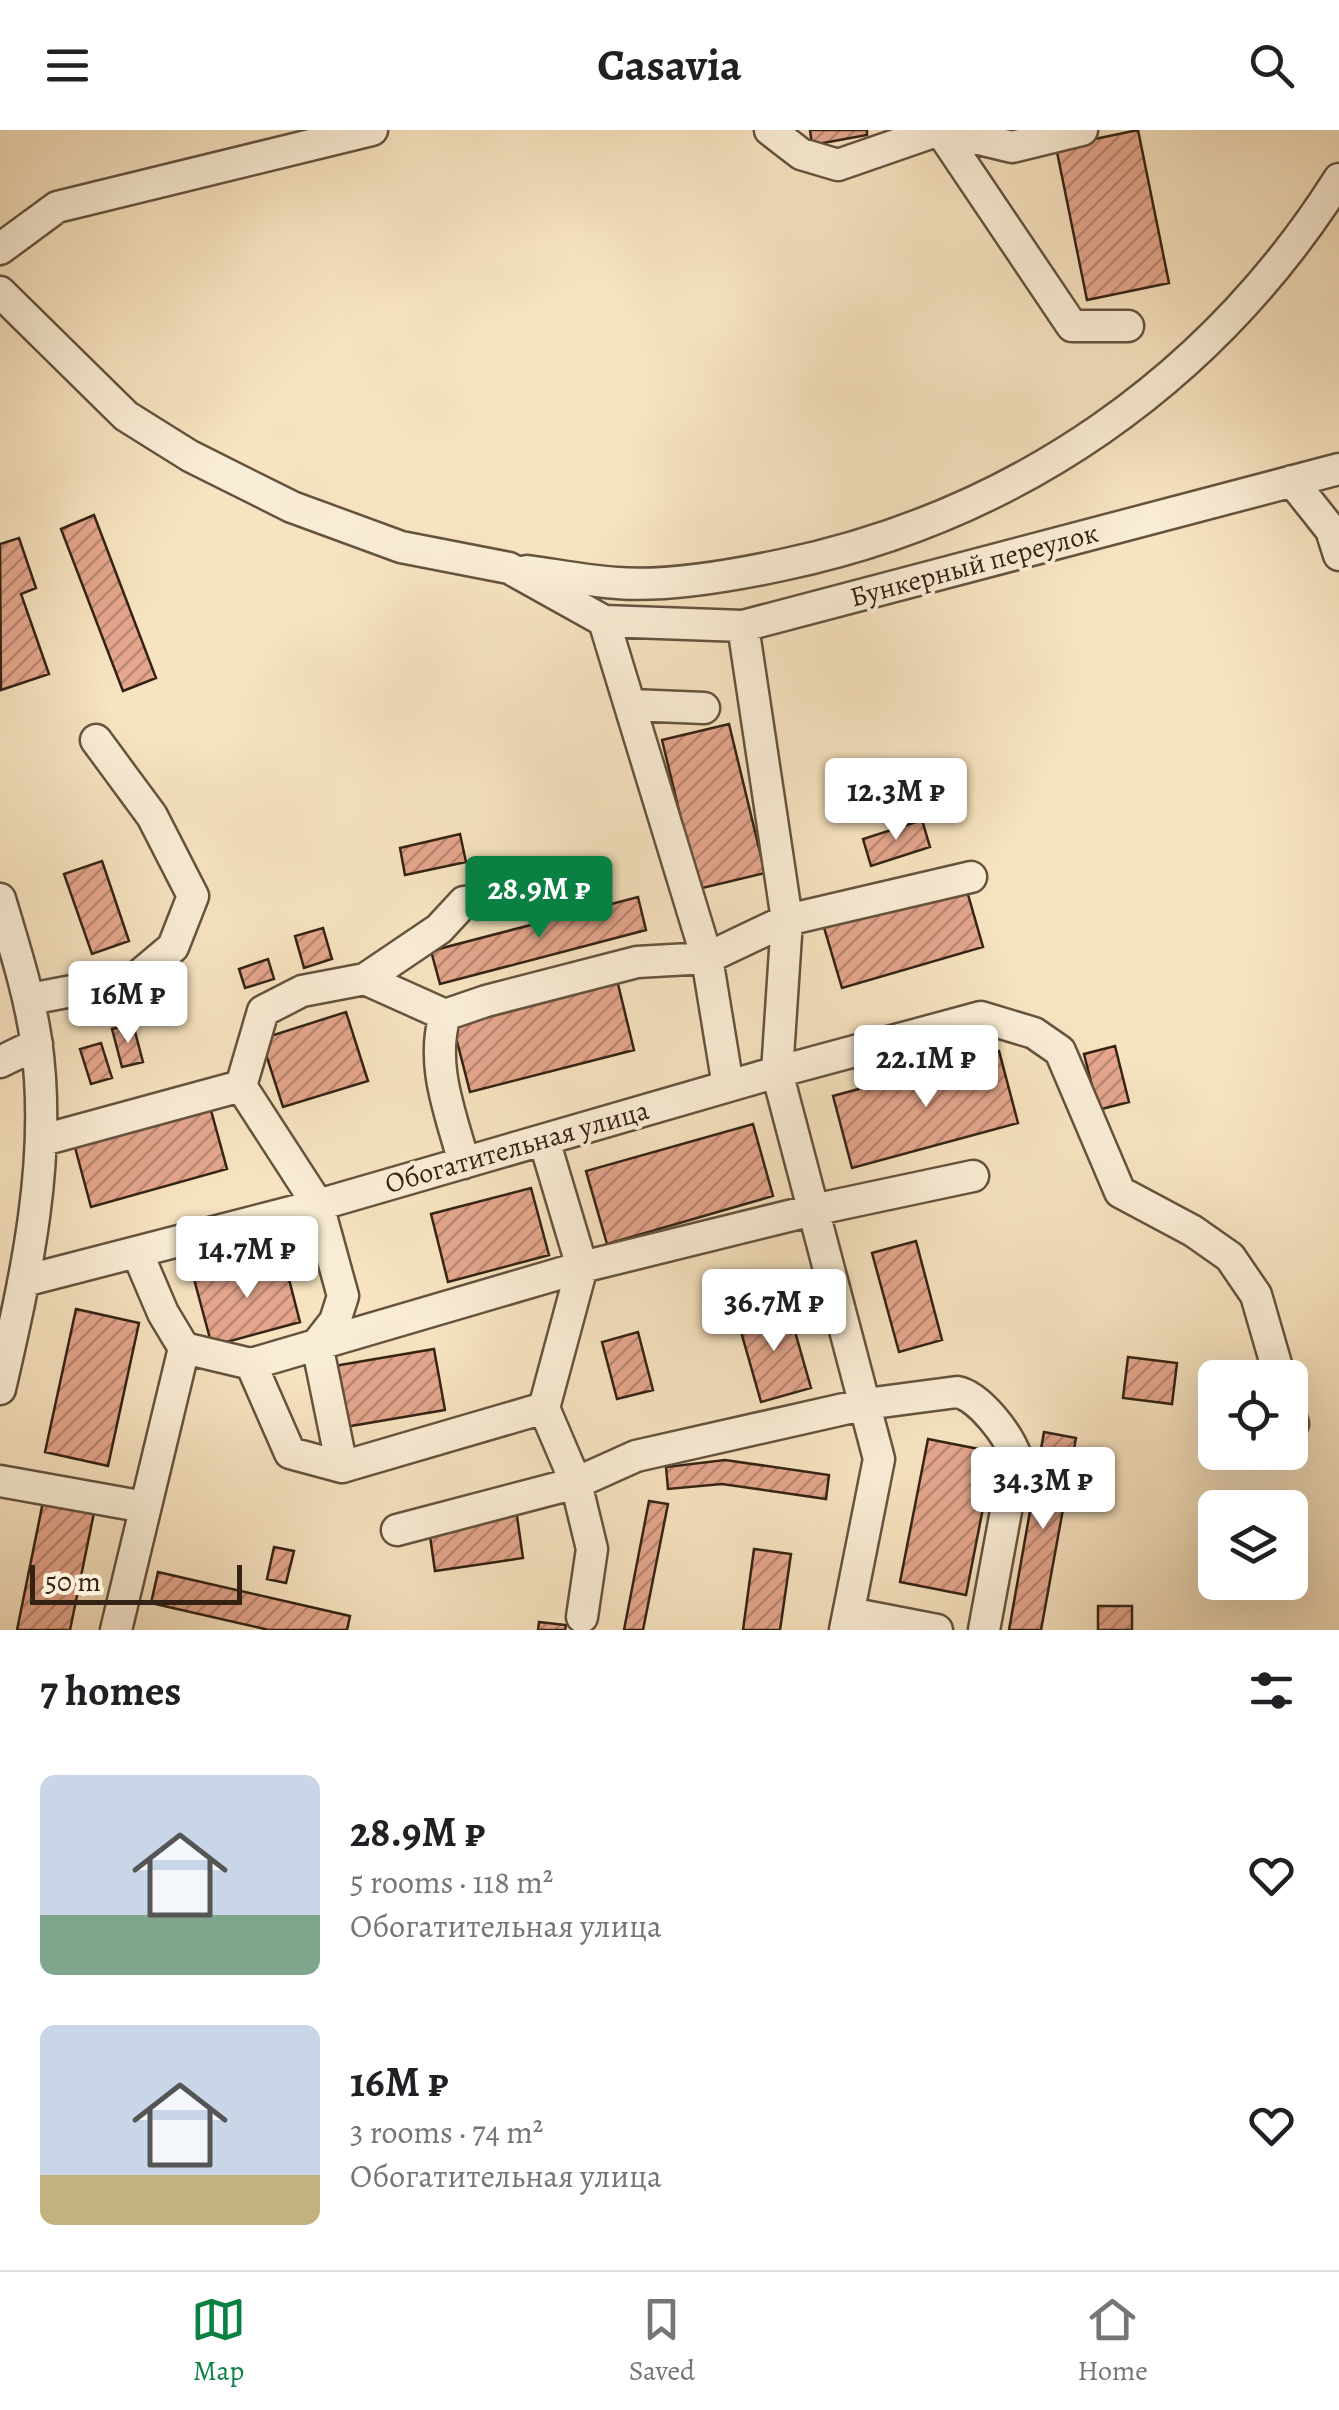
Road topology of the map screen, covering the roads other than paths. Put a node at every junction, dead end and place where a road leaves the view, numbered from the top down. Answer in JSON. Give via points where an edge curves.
{"nodes":[{"id":1,"x":372,"y":130,"type":"edge"},
{"id":2,"x":770,"y":130,"type":"edge"},
{"id":3,"x":940,"y":130,"type":"edge"},
{"id":4,"x":1082,"y":130,"type":"edge"},
{"id":5,"x":1339,"y":180,"type":"edge"},
{"id":6,"x":0,"y":248,"type":"edge"},
{"id":7,"x":0,"y":292,"type":"edge"},
{"id":8,"x":1128,"y":326,"type":"dead end"},
{"id":9,"x":1339,"y":469,"type":"edge"},
{"id":10,"x":1292,"y":481,"type":"junction"},
{"id":11,"x":1339,"y":554,"type":"edge"},
{"id":12,"x":509,"y":568,"type":"junction"},
{"id":13,"x":604,"y":620,"type":"junction"},
{"id":14,"x":744,"y":626,"type":"junction"},
{"id":15,"x":631,"y":705,"type":"junction"},
{"id":16,"x":704,"y":708,"type":"dead end"},
{"id":17,"x":96,"y":740,"type":"dead end"},
{"id":18,"x":971,"y":877,"type":"dead end"},
{"id":19,"x":0,"y":899,"type":"edge"},
{"id":20,"x":501,"y":899,"type":"dead end"},
{"id":21,"x":787,"y":920,"type":"junction"},
{"id":22,"x":708,"y":958,"type":"junction"},
{"id":23,"x":365,"y":979,"type":"junction"},
{"id":24,"x":30,"y":998,"type":"junction"},
{"id":25,"x":445,"y":1016,"type":"junction"},
{"id":26,"x":37,"y":1044,"type":"junction"},
{"id":27,"x":0,"y":1062,"type":"edge"},
{"id":28,"x":777,"y":1072,"type":"junction"},
{"id":29,"x":242,"y":1086,"type":"junction"},
{"id":30,"x":728,"y":1086,"type":"junction"},
{"id":31,"x":43,"y":1140,"type":"junction"},
{"id":32,"x":544,"y":1140,"type":"junction"},
{"id":33,"x":464,"y":1163,"type":"junction"},
{"id":34,"x":973,"y":1176,"type":"dead end"},
{"id":35,"x":318,"y":1205,"type":"junction"},
{"id":36,"x":814,"y":1210,"type":"junction"},
{"id":37,"x":137,"y":1252,"type":"junction"},
{"id":38,"x":582,"y":1267,"type":"junction"},
{"id":39,"x":24,"y":1281,"type":"junction"},
{"id":40,"x":317,"y":1344,"type":"junction"},
{"id":41,"x":184,"y":1348,"type":"junction"},
{"id":42,"x":1275,"y":1360,"type":"edge"},
{"id":43,"x":251,"y":1364,"type":"junction"},
{"id":44,"x":0,"y":1389,"type":"edge"},
{"id":45,"x":866,"y":1404,"type":"junction"},
{"id":46,"x":544,"y":1408,"type":"junction"},
{"id":47,"x":342,"y":1467,"type":"junction"},
{"id":48,"x":0,"y":1480,"type":"edge"},
{"id":49,"x":576,"y":1482,"type":"junction"},
{"id":50,"x":145,"y":1507,"type":"junction"},
{"id":51,"x":396,"y":1530,"type":"dead end"},
{"id":52,"x":582,"y":1617,"type":"dead end"},
{"id":53,"x":847,"y":1621,"type":"edge"},
{"id":54,"x":116,"y":1630,"type":"edge"},
{"id":55,"x":937,"y":1630,"type":"edge"},
{"id":56,"x":984,"y":1630,"type":"edge"}],
"edges":[{"from":1,"to":6,"type":"street","via":[[57,207]]},
{"from":2,"to":3,"type":"street","via":[[801,154],[838,165]]},
{"from":3,"to":4,"type":"street","via":[[1012,146]]},
{"from":3,"to":8,"type":"street","via":[[1072,326]]},
{"from":5,"to":12,"type":"street","via":[[1234,318],[1149,395],[1055,461],[954,514],[846,552],[734,575],[620,584]]},
{"from":7,"to":12,"type":"street","via":[[126,416],[190,456],[292,508],[401,546]]},
{"from":9,"to":10,"type":"street","name":"Бункерный переулок"},
{"from":10,"to":11,"type":"street","via":[[1331,530]]},
{"from":10,"to":14,"type":"street","name":"Бункерный переулок"},
{"from":12,"to":13,"type":"street"},
{"from":13,"to":14,"type":"street","name":"Бункерный переулок"},
{"from":13,"to":15,"type":"street"},
{"from":14,"to":21,"type":"street"},
{"from":15,"to":16,"type":"street"},
{"from":15,"to":22,"type":"street"},
{"from":17,"to":24,"type":"street","via":[[152,816],[193,896],[173,947],[134,980]]},
{"from":18,"to":21,"type":"street"},
{"from":19,"to":24,"type":"street"},
{"from":20,"to":23,"type":"street","via":[[464,902],[439,930]]},
{"from":21,"to":22,"type":"street"},
{"from":21,"to":28,"type":"street"},
{"from":22,"to":25,"type":"street","via":[[636,962]]},
{"from":22,"to":30,"type":"street"},
{"from":23,"to":25,"type":"street"},
{"from":23,"to":29,"type":"street","via":[[302,991],[264,1011]]},
{"from":24,"to":26,"type":"street"},
{"from":25,"to":33,"type":"street","via":[[439,1070]]},
{"from":26,"to":27,"type":"street"},
{"from":26,"to":31,"type":"street"},
{"from":28,"to":30,"type":"street","name":"Обогатительная улица"},
{"from":28,"to":36,"type":"street"},
{"from":28,"to":42,"type":"street","name":"Обогатительная улица","via":[[981,1017],[1034,1033],[1060,1051],[1120,1192],[1230,1257],[1256,1295]]},
{"from":29,"to":31,"type":"street"},
{"from":29,"to":35,"type":"street"},
{"from":30,"to":32,"type":"street","name":"Обогатительная улица"},
{"from":31,"to":39,"type":"street"},
{"from":32,"to":33,"type":"street","name":"Обогатительная улица"},
{"from":32,"to":38,"type":"street"},
{"from":33,"to":35,"type":"street","name":"Обогатительная улица"},
{"from":34,"to":36,"type":"street"},
{"from":35,"to":37,"type":"street","name":"Обогатительная улица"},
{"from":35,"to":40,"type":"street","via":[[343,1296]]},
{"from":36,"to":38,"type":"street"},
{"from":36,"to":45,"type":"street"},
{"from":37,"to":39,"type":"street","name":"Обогатительная улица"},
{"from":37,"to":41,"type":"street"},
{"from":38,"to":40,"type":"street"},
{"from":38,"to":46,"type":"street"},
{"from":39,"to":44,"type":"street"},
{"from":40,"to":43,"type":"street"},
{"from":40,"to":47,"type":"street"},
{"from":41,"to":43,"type":"street"},
{"from":41,"to":50,"type":"street"},
{"from":43,"to":47,"type":"street","via":[[290,1454]]},
{"from":45,"to":49,"type":"street","via":[[636,1456]]},
{"from":45,"to":53,"type":"street","via":[[880,1459]]},
{"from":45,"to":56,"type":"street","via":[[969,1394],[1012,1445],[1016,1457]]},
{"from":46,"to":47,"type":"street"},
{"from":46,"to":49,"type":"street"},
{"from":48,"to":50,"type":"street"},
{"from":49,"to":51,"type":"street"},
{"from":49,"to":52,"type":"street","via":[[592,1549]]},
{"from":50,"to":54,"type":"street"},
{"from":53,"to":55,"type":"street"}]}
